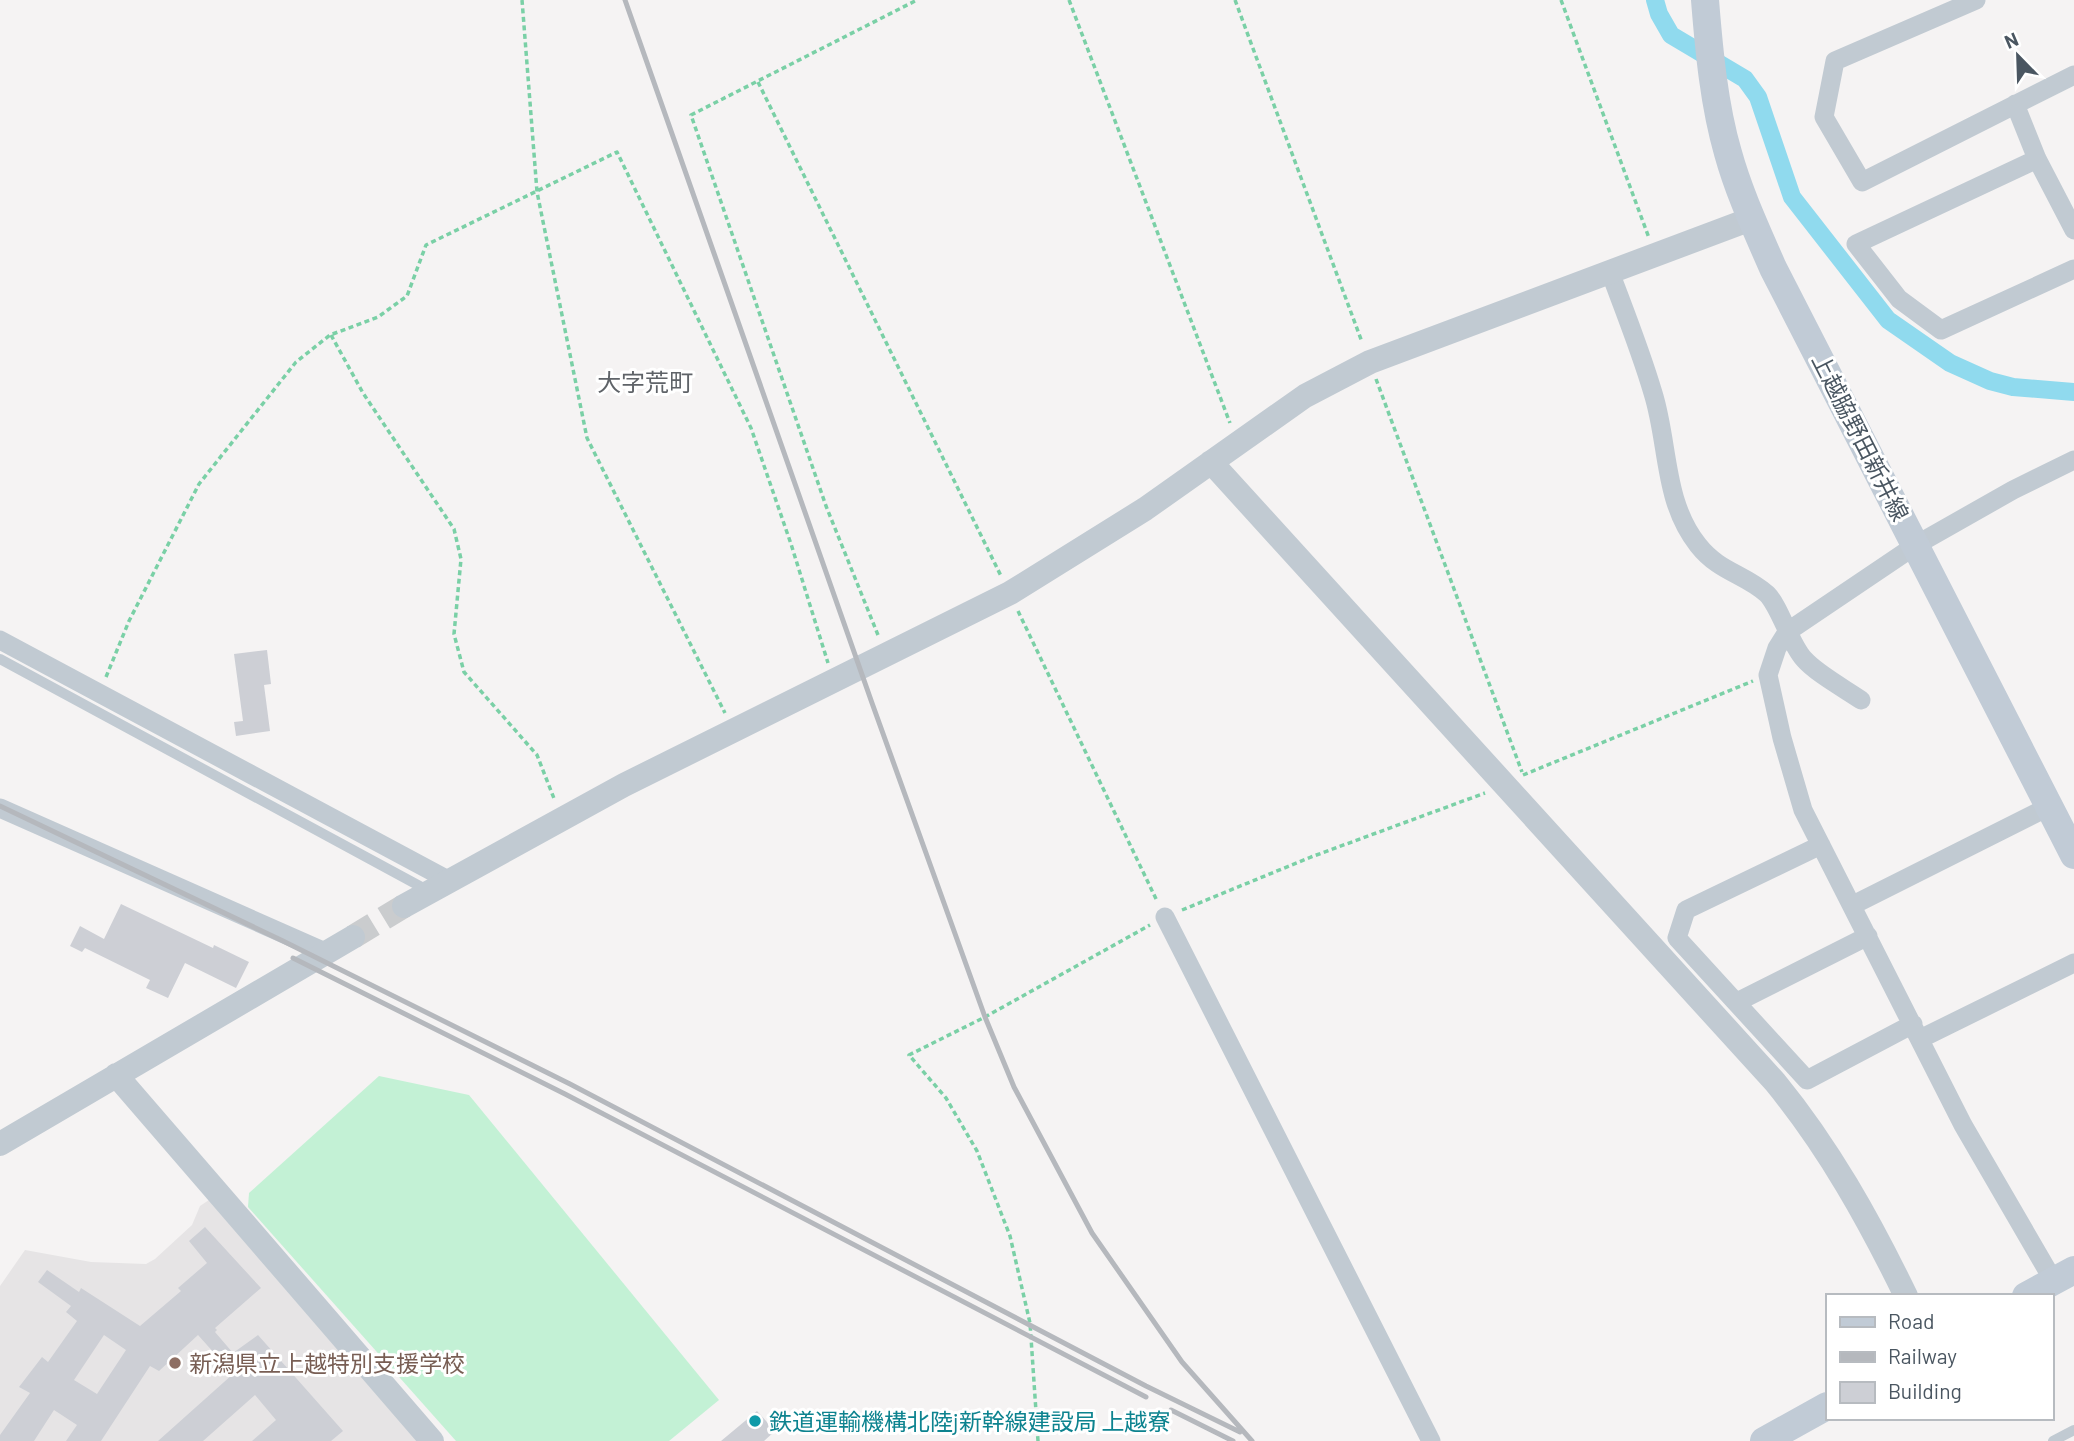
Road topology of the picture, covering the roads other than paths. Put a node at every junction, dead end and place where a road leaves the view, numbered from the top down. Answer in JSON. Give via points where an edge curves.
{"nodes":[{"id":1,"x":1704,"y":0,"type":"edge"},
{"id":2,"x":1976,"y":0,"type":"edge"},
{"id":3,"x":2074,"y":75,"type":"edge"},
{"id":4,"x":2015,"y":104,"type":"junction"},
{"id":5,"x":2037,"y":159,"type":"junction"},
{"id":6,"x":1751,"y":219,"type":"junction"},
{"id":7,"x":2074,"y":230,"type":"edge"},
{"id":8,"x":2074,"y":269,"type":"edge"},
{"id":9,"x":1611,"y":272,"type":"junction"},
{"id":10,"x":2074,"y":460,"type":"edge"},
{"id":11,"x":1211,"y":462,"type":"junction"},
{"id":12,"x":1916,"y":545,"type":"junction"},
{"id":13,"x":1787,"y":632,"type":"junction"},
{"id":14,"x":0,"y":640,"type":"edge"},
{"id":15,"x":0,"y":659,"type":"edge"},
{"id":16,"x":1861,"y":700,"type":"dead end"},
{"id":17,"x":2048,"y":807,"type":"junction"},
{"id":18,"x":0,"y":808,"type":"edge"},
{"id":19,"x":1821,"y":845,"type":"junction"},
{"id":20,"x":2074,"y":855,"type":"edge"},
{"id":21,"x":440,"y":887,"type":"junction"},
{"id":22,"x":1853,"y":905,"type":"junction"},
{"id":23,"x":404,"y":906,"type":"tunnel mouth"},
{"id":24,"x":1165,"y":917,"type":"road end"},
{"id":25,"x":1868,"y":936,"type":"junction"},
{"id":26,"x":353,"y":937,"type":"tunnel mouth"},
{"id":27,"x":325,"y":952,"type":"junction"},
{"id":28,"x":2074,"y":963,"type":"edge"},
{"id":29,"x":1737,"y":1002,"type":"junction"},
{"id":30,"x":1916,"y":1032,"type":"junction"},
{"id":31,"x":116,"y":1075,"type":"junction"},
{"id":32,"x":0,"y":1144,"type":"edge"},
{"id":33,"x":2064,"y":1275,"type":"edge"},
{"id":34,"x":1905,"y":1294,"type":"edge"},
{"id":35,"x":2030,"y":1294,"type":"edge"},
{"id":36,"x":1826,"y":1407,"type":"edge"},
{"id":37,"x":2074,"y":1430,"type":"edge"},
{"id":38,"x":1766,"y":1440,"type":"edge"},
{"id":39,"x":432,"y":1441,"type":"edge"},
{"id":40,"x":1431,"y":1441,"type":"edge"},
{"id":41,"x":2053,"y":1441,"type":"edge"}],
"edges":[{"from":1,"to":6,"type":"main road","name":"上越脇野田新井線","via":[[1728,153]]},
{"from":2,"to":4,"type":"street","via":[[1835,61],[1824,117],[1862,182]]},
{"from":3,"to":4,"type":"street"},
{"from":4,"to":5,"type":"street"},
{"from":5,"to":7,"type":"street"},
{"from":5,"to":8,"type":"street","via":[[1856,244],[1899,299],[1941,330]]},
{"from":6,"to":9,"type":"street"},
{"from":6,"to":12,"type":"main road","name":"上越脇野田新井線"},
{"from":9,"to":11,"type":"street","via":[[1370,362],[1305,396]]},
{"from":9,"to":13,"type":"street","via":[[1654,393],[1674,500],[1688,530],[1708,558],[1769,595]]},
{"from":10,"to":12,"type":"street"},
{"from":11,"to":21,"type":"street","via":[[1146,509],[1010,593],[625,785]]},
{"from":11,"to":34,"type":"street","via":[[1515,780],[1775,1082],[1804,1117],[1860,1205]]},
{"from":12,"to":13,"type":"street"},
{"from":12,"to":17,"type":"main road","name":"上越脇野田新井線"},
{"from":13,"to":16,"type":"street","via":[[1804,660]]},
{"from":13,"to":19,"type":"street","via":[[1768,675],[1794,782]]},
{"from":14,"to":21,"type":"street"},
{"from":15,"to":21,"type":"lane"},
{"from":17,"to":20,"type":"main road","name":"上越脇野田新井線"},
{"from":17,"to":22,"type":"street"},
{"from":18,"to":27,"type":"street"},
{"from":19,"to":22,"type":"street"},
{"from":19,"to":29,"type":"street","via":[[1686,910],[1677,938]]},
{"from":21,"to":23,"type":"street"},
{"from":22,"to":25,"type":"street"},
{"from":24,"to":40,"type":"street"},
{"from":25,"to":29,"type":"street"},
{"from":25,"to":30,"type":"street"},
{"from":26,"to":27,"type":"street"},
{"from":27,"to":31,"type":"street"},
{"from":28,"to":30,"type":"street"},
{"from":29,"to":30,"type":"street","via":[[1807,1080]]},
{"from":30,"to":33,"type":"street","via":[[1963,1125]]},
{"from":31,"to":32,"type":"street"},
{"from":31,"to":39,"type":"street"},
{"from":33,"to":35,"type":"main road"},
{"from":36,"to":38,"type":"main road"},
{"from":37,"to":41,"type":"lane"}]}
